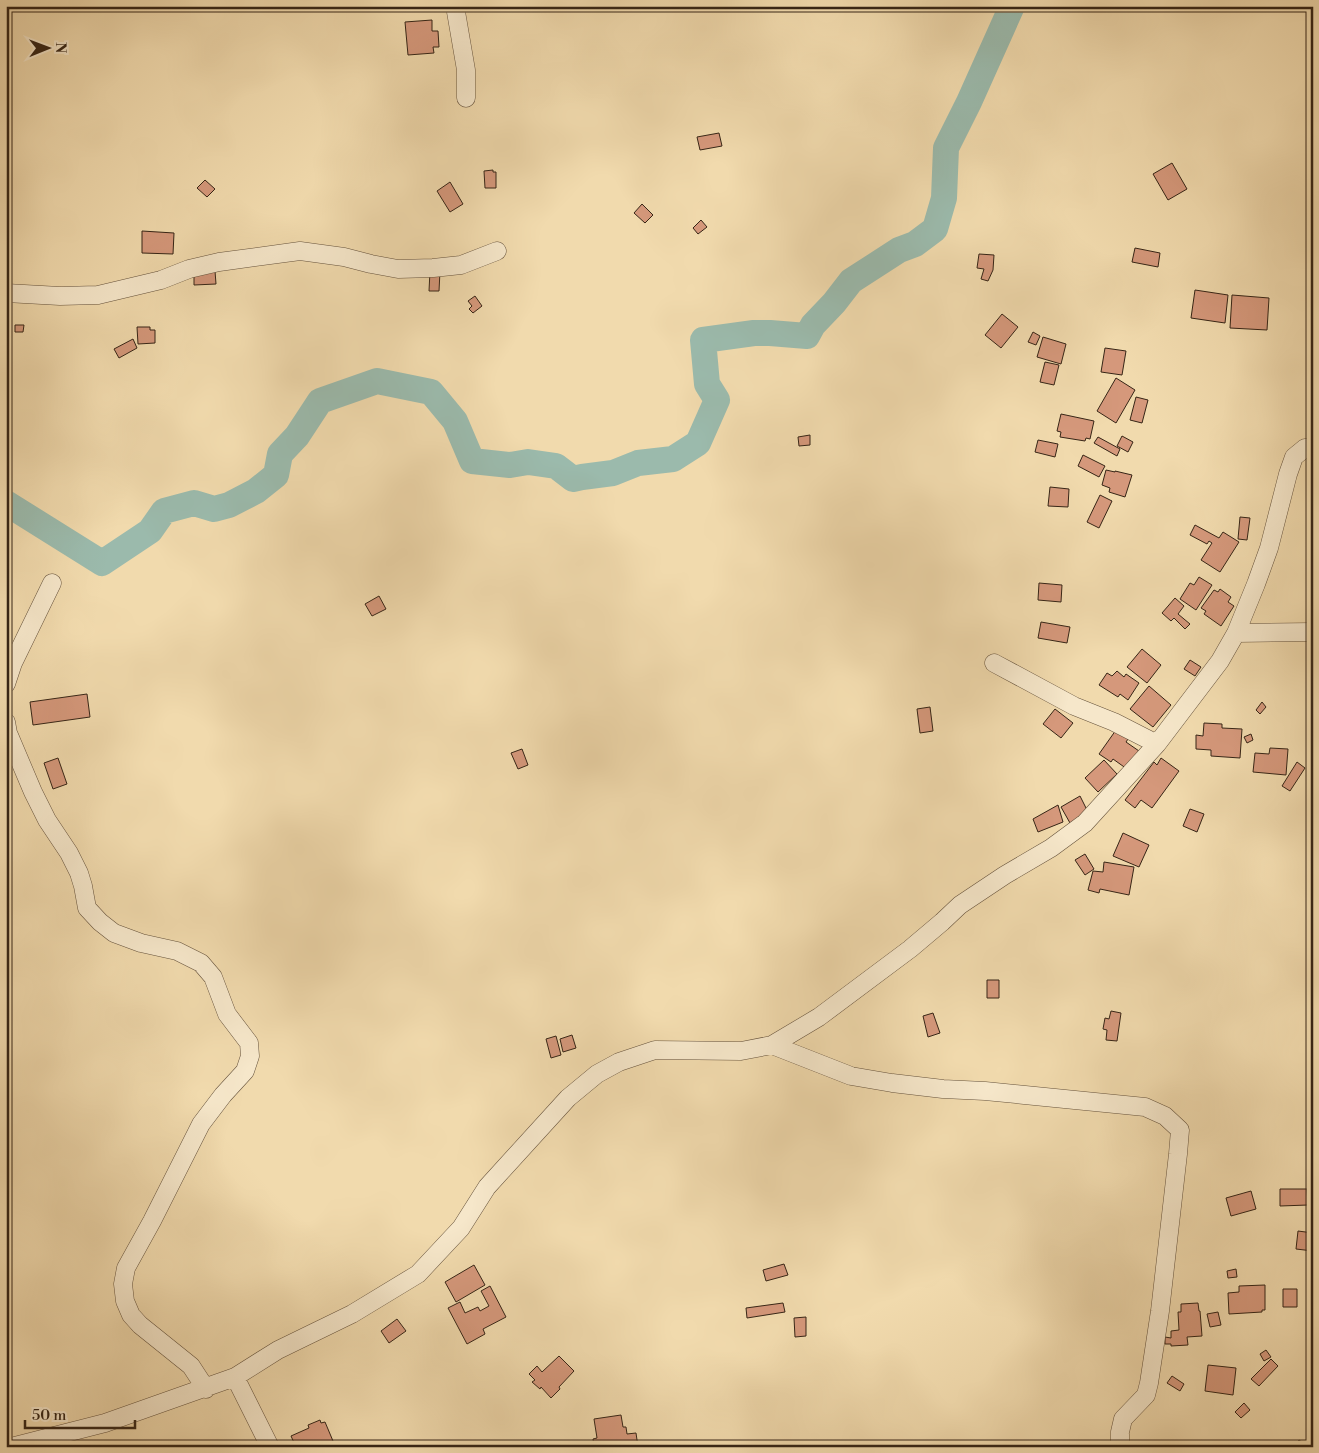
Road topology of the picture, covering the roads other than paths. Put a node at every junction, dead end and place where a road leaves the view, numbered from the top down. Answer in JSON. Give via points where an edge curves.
{"nodes":[{"id":1,"x":455,"y":6,"type":"edge"},
{"id":2,"x":466,"y":98,"type":"dead end"},
{"id":3,"x":497,"y":251,"type":"dead end"},
{"id":4,"x":6,"y":293,"type":"edge"},
{"id":5,"x":1313,"y":448,"type":"edge"},
{"id":6,"x":52,"y":584,"type":"dead end"},
{"id":7,"x":1313,"y":632,"type":"edge"},
{"id":8,"x":1236,"y":633,"type":"junction"},
{"id":9,"x":994,"y":663,"type":"dead end"},
{"id":10,"x":6,"y":684,"type":"edge"},
{"id":11,"x":6,"y":722,"type":"edge"},
{"id":12,"x":1157,"y":744,"type":"junction"},
{"id":13,"x":772,"y":1045,"type":"junction"},
{"id":14,"x":235,"y":1377,"type":"junction"},
{"id":15,"x":206,"y":1389,"type":"junction"},
{"id":16,"x":11,"y":1447,"type":"edge"},
{"id":17,"x":270,"y":1447,"type":"edge"},
{"id":18,"x":1120,"y":1447,"type":"edge"}],
"edges":[{"from":1,"to":2,"type":"street","via":[[466,70]]},
{"from":3,"to":4,"type":"street","via":[[461,265],[398,269],[300,251],[218,262],[98,295]]},
{"from":5,"to":8,"type":"street","via":[[1306,448],[1294,457],[1269,548]]},
{"from":6,"to":10,"type":"street","via":[[13,662]]},
{"from":7,"to":8,"type":"street"},
{"from":8,"to":12,"type":"street","via":[[1220,661]]},
{"from":9,"to":12,"type":"street","via":[[1074,706]]},
{"from":11,"to":15,"type":"street","via":[[33,792],[79,873],[86,908],[114,932],[201,963],[213,977],[227,1014],[248,1043],[250,1056],[245,1072],[222,1095],[201,1124],[126,1268],[123,1284],[131,1315],[191,1366]]},
{"from":12,"to":13,"type":"street","via":[[1085,823],[960,905],[910,949],[820,1017]]},
{"from":13,"to":14,"type":"street","via":[[741,1051],[655,1050],[619,1062],[597,1074],[568,1098],[487,1186],[461,1228],[418,1274]]},
{"from":13,"to":18,"type":"street","via":[[851,1076],[892,1083],[1145,1107],[1165,1116],[1180,1130],[1149,1383],[1146,1395],[1124,1419]]},
{"from":14,"to":15,"type":"street"},
{"from":14,"to":17,"type":"street"},
{"from":15,"to":16,"type":"street","via":[[105,1423]]}]}
